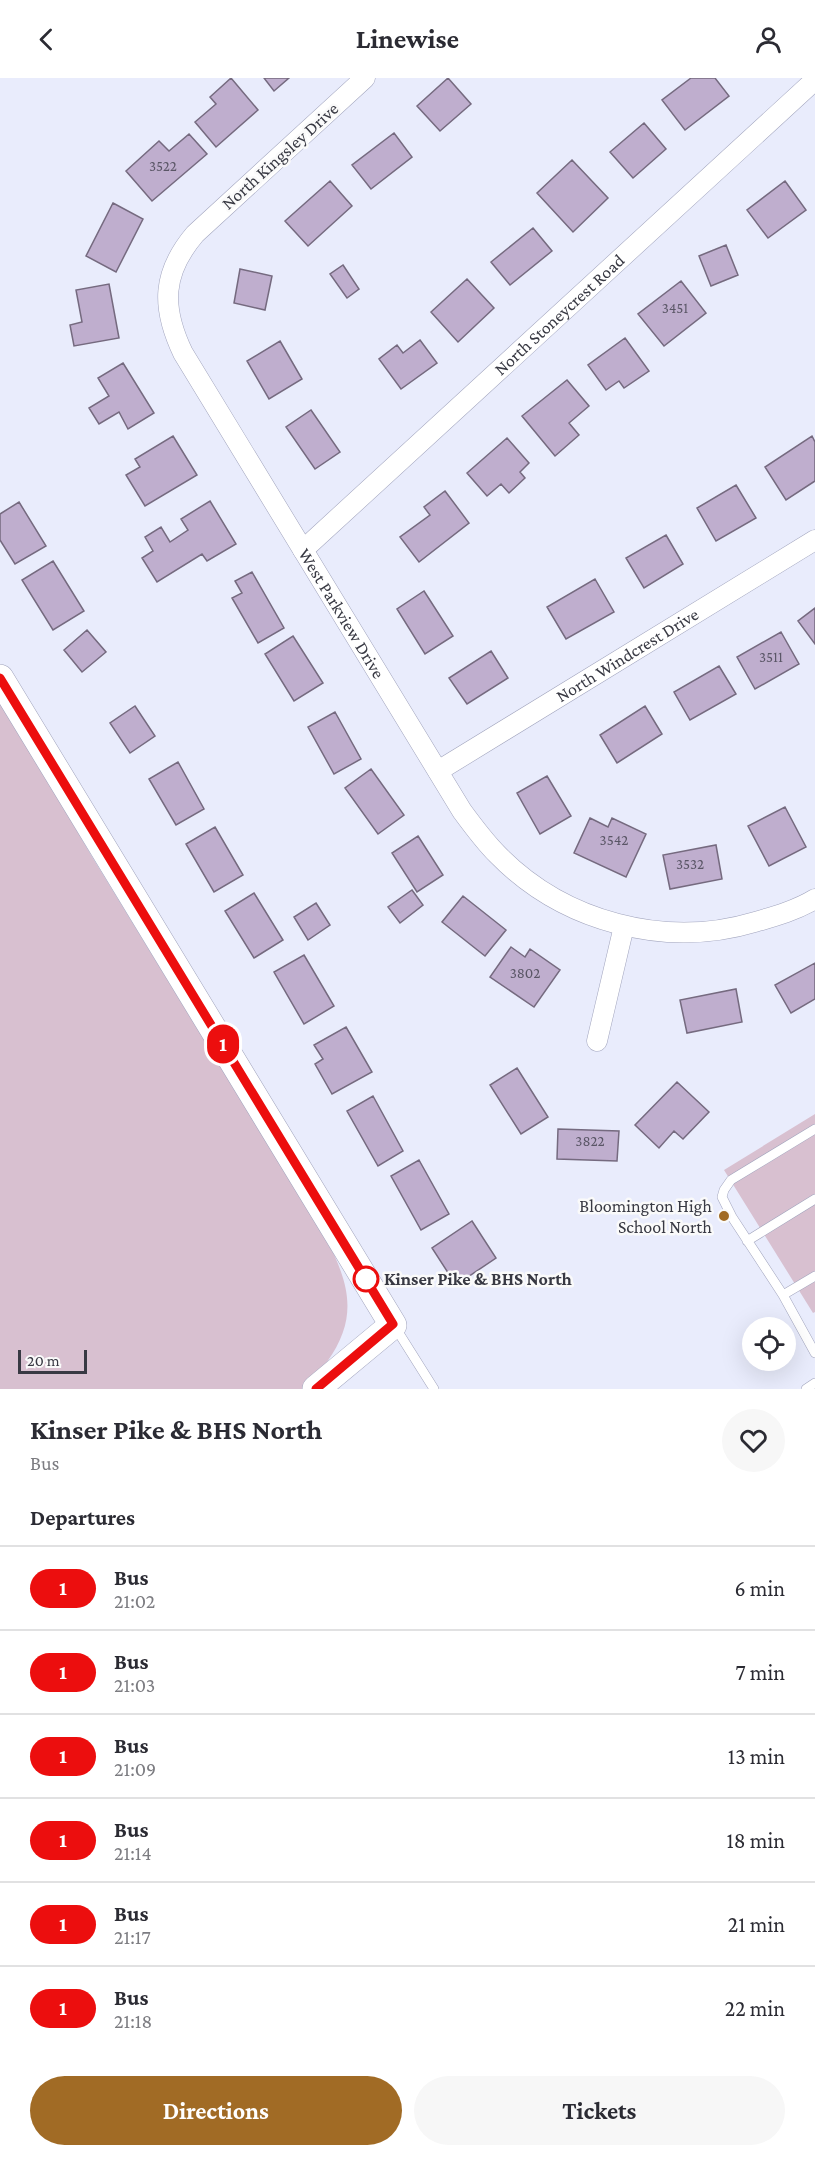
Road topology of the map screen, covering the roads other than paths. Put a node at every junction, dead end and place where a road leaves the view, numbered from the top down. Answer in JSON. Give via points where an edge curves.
{"nodes":[{"id":1,"x":365,"y":78,"type":"edge"},
{"id":2,"x":815,"y":80,"type":"edge"},
{"id":3,"x":195,"y":234,"type":"joint"},
{"id":4,"x":815,"y":540,"type":"edge"},
{"id":5,"x":303,"y":550,"type":"junction"},
{"id":6,"x":0,"y":678,"type":"edge"},
{"id":7,"x":438,"y":771,"type":"junction"},
{"id":8,"x":815,"y":899,"type":"edge"},
{"id":9,"x":624,"y":926,"type":"junction"},
{"id":10,"x":597,"y":1041,"type":"dead end"},
{"id":11,"x":815,"y":1129,"type":"edge"},
{"id":12,"x":815,"y":1199,"type":"edge"},
{"id":13,"x":747,"y":1241,"type":"junction"},
{"id":14,"x":815,"y":1275,"type":"edge"},
{"id":15,"x":783,"y":1295,"type":"junction"},
{"id":16,"x":393,"y":1324,"type":"junction"},
{"id":17,"x":815,"y":1353,"type":"edge"},
{"id":18,"x":815,"y":1383,"type":"edge"},
{"id":19,"x":316,"y":1389,"type":"edge"},
{"id":20,"x":434,"y":1389,"type":"edge"},
{"id":21,"x":806,"y":1389,"type":"edge"}],
"edges":[{"from":1,"to":3,"type":"street","name":"North Kingsley Drive"},
{"from":2,"to":5,"type":"street","name":"North Stoneycrest Road"},
{"from":3,"to":5,"type":"street","name":"West Parkview Drive","via":[[180,251],[169,282],[172,326],[183,353]]},
{"from":4,"to":7,"type":"street","name":"North Windcrest Drive"},
{"from":5,"to":7,"type":"street","name":"West Parkview Drive"},
{"from":6,"to":16,"type":"street"},
{"from":7,"to":9,"type":"street","name":"West Parkview Drive","via":[[478,833],[516,872],[566,904]]},
{"from":8,"to":9,"type":"street","name":"West Parkview Drive","via":[[774,917],[712,932],[665,932]]},
{"from":9,"to":10,"type":"street"},
{"from":11,"to":13,"type":"lane","via":[[731,1180],[724,1190],[722,1197]]},
{"from":12,"to":13,"type":"lane"},
{"from":13,"to":15,"type":"lane"},
{"from":14,"to":15,"type":"lane"},
{"from":15,"to":17,"type":"lane"},
{"from":16,"to":19,"type":"street"},
{"from":16,"to":20,"type":"lane"},
{"from":18,"to":21,"type":"lane"}]}
